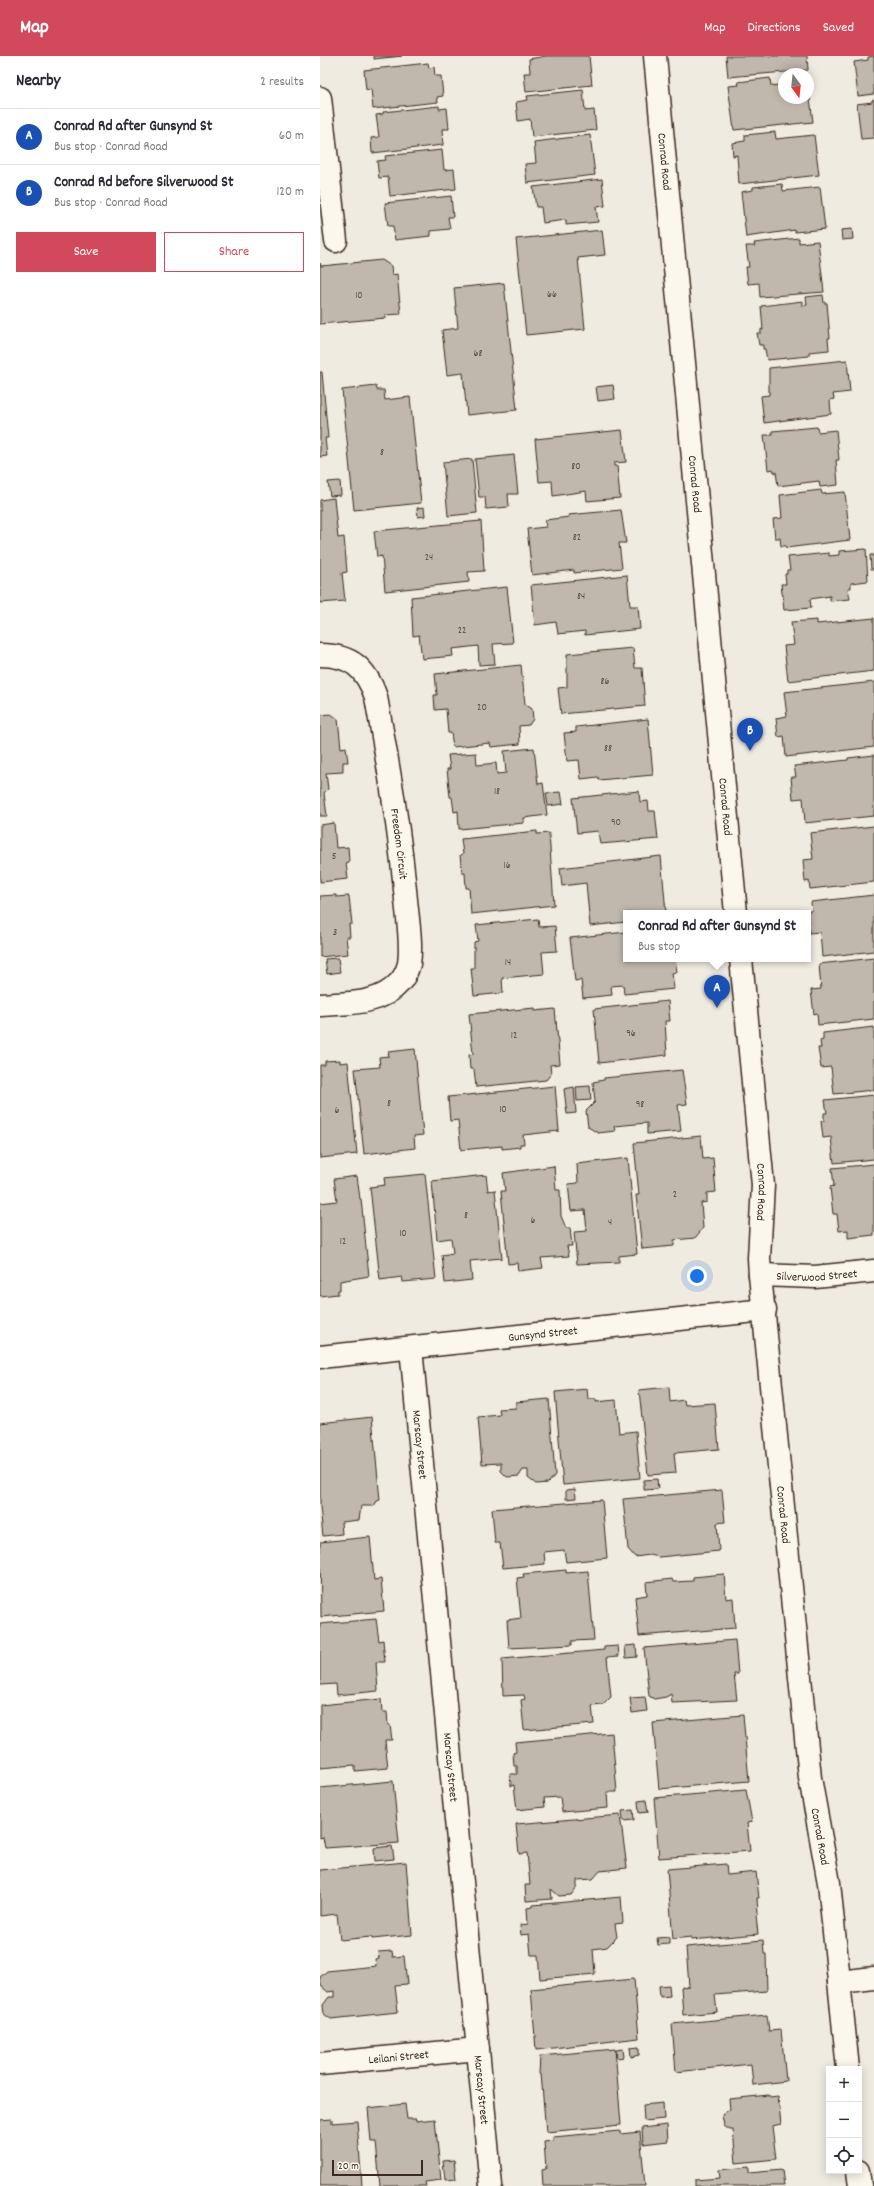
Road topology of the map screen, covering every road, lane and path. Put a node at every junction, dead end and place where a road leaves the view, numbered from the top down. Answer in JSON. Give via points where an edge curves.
{"nodes":[{"id":1,"x":655,"y":56,"type":"edge"},
{"id":2,"x":320,"y":98,"type":"edge"},
{"id":3,"x":322,"y":145,"type":"edge"},
{"id":4,"x":336,"y":241,"type":"dead end"},
{"id":5,"x":320,"y":655,"type":"edge"},
{"id":6,"x":736,"y":910,"type":"edge"},
{"id":7,"x":741,"y":962,"type":"edge"},
{"id":8,"x":320,"y":1005,"type":"edge"},
{"id":9,"x":874,"y":1271,"type":"edge"},
{"id":10,"x":760,"y":1275,"type":"junction"},
{"id":11,"x":765,"y":1310,"type":"junction"},
{"id":12,"x":411,"y":1348,"type":"junction"},
{"id":13,"x":320,"y":1357,"type":"edge"},
{"id":14,"x":874,"y":1978,"type":"edge"},
{"id":15,"x":839,"y":1982,"type":"junction"},
{"id":16,"x":478,"y":2049,"type":"junction"},
{"id":17,"x":320,"y":2064,"type":"edge"},
{"id":18,"x":848,"y":2066,"type":"edge"},
{"id":19,"x":858,"y":2174,"type":"edge"},
{"id":20,"x":491,"y":2186,"type":"edge"},
{"id":21,"x":860,"y":2186,"type":"edge"}],
"edges":[{"from":1,"to":6,"type":"street","name":"Conrad Road"},
{"from":2,"to":3,"type":"street"},
{"from":3,"to":4,"type":"street"},
{"from":5,"to":8,"type":"street","name":"Freedom Circuit","via":[[344,658],[355,664],[367,676],[376,697],[401,847],[410,944],[405,974],[387,993],[369,1000]]},
{"from":7,"to":10,"type":"street","name":"Conrad Road","via":[[763,1185]]},
{"from":9,"to":10,"type":"street","name":"Silverwood Street","via":[[815,1277]]},
{"from":10,"to":11,"type":"street","name":"Conrad Road"},
{"from":11,"to":12,"type":"street","name":"Gunsynd Street"},
{"from":11,"to":15,"type":"street","name":"Conrad Road","via":[[810,1778],[828,1883]]},
{"from":12,"to":13,"type":"street","name":"Gunsynd Street"},
{"from":12,"to":16,"type":"street","name":"Marscay Street"},
{"from":14,"to":15,"type":"street"},
{"from":15,"to":18,"type":"street","name":"Conrad Road"},
{"from":16,"to":17,"type":"street","name":"Leilani Street"},
{"from":16,"to":20,"type":"street","name":"Marscay Street"},
{"from":19,"to":21,"type":"street"}]}
